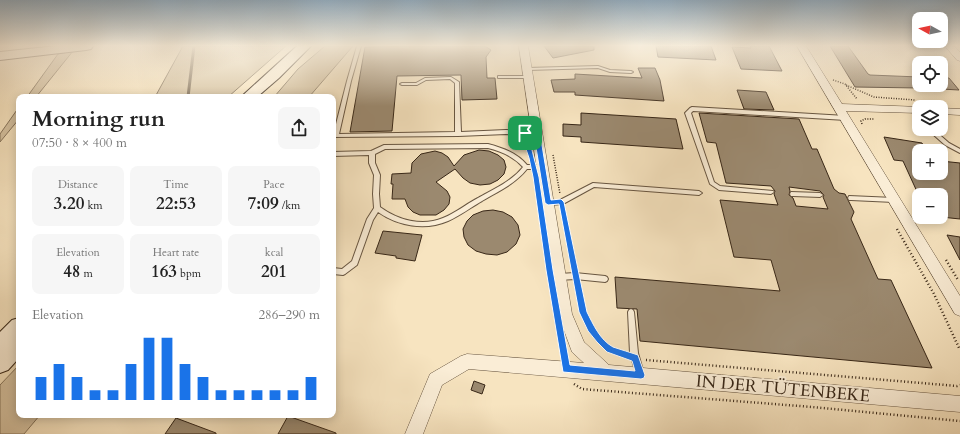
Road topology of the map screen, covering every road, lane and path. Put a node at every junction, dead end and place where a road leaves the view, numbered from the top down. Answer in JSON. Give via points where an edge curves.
{"nodes":[{"id":1,"x":284,"y":66,"type":"edge"},
{"id":2,"x":353,"y":66,"type":"edge"},
{"id":3,"x":526,"y":66,"type":"edge"},
{"id":4,"x":814,"y":66,"type":"edge"},
{"id":5,"x":631,"y":72,"type":"dead end"},
{"id":6,"x":527,"y":73,"type":"junction"},
{"id":7,"x":274,"y":76,"type":"junction"},
{"id":8,"x":500,"y":77,"type":"dead end"},
{"id":9,"x":832,"y":79,"type":"dead end"},
{"id":10,"x":402,"y":84,"type":"dead end"},
{"id":11,"x":845,"y":84,"type":"junction"},
{"id":12,"x":252,"y":94,"type":"edge"},
{"id":13,"x":260,"y":94,"type":"edge"},
{"id":14,"x":839,"y":107,"type":"junction"},
{"id":15,"x":912,"y":107,"type":"edge"},
{"id":16,"x":863,"y":108,"type":"junction"},
{"id":17,"x":912,"y":109,"type":"edge"},
{"id":18,"x":948,"y":111,"type":"edge"},
{"id":19,"x":960,"y":112,"type":"edge"},
{"id":20,"x":846,"y":118,"type":"junction"},
{"id":21,"x":877,"y":118,"type":"dead end"},
{"id":22,"x":869,"y":119,"type":"junction"},
{"id":23,"x":862,"y":126,"type":"dead end"},
{"id":24,"x":537,"y":133,"type":"junction"},
{"id":25,"x":458,"y":134,"type":"junction"},
{"id":26,"x":336,"y":136,"type":"edge"},
{"id":27,"x":336,"y":136,"type":"edge"},
{"id":28,"x":938,"y":136,"type":"edge"},
{"id":29,"x":552,"y":148,"type":"dead end"},
{"id":30,"x":960,"y":151,"type":"edge"},
{"id":31,"x":372,"y":153,"type":"junction"},
{"id":32,"x":336,"y":154,"type":"edge"},
{"id":33,"x":526,"y":167,"type":"junction"},
{"id":34,"x":542,"y":167,"type":"junction"},
{"id":35,"x":771,"y":192,"type":"dead end"},
{"id":36,"x":699,"y":193,"type":"dead end"},
{"id":37,"x":793,"y":194,"type":"dead end"},
{"id":38,"x":820,"y":195,"type":"dead end"},
{"id":39,"x":851,"y":198,"type":"dead end"},
{"id":40,"x":894,"y":200,"type":"junction"},
{"id":41,"x":554,"y":202,"type":"junction"},
{"id":42,"x":377,"y":208,"type":"junction"},
{"id":43,"x":943,"y":256,"type":"dead end"},
{"id":44,"x":336,"y":271,"type":"edge"},
{"id":45,"x":575,"y":276,"type":"junction"},
{"id":46,"x":560,"y":277,"type":"junction"},
{"id":47,"x":605,"y":278,"type":"dead end"},
{"id":48,"x":960,"y":283,"type":"edge"},
{"id":49,"x":960,"y":309,"type":"edge"},
{"id":50,"x":631,"y":312,"type":"dead end"},
{"id":51,"x":16,"y":330,"type":"edge"},
{"id":52,"x":560,"y":337,"type":"dead end"},
{"id":53,"x":16,"y":346,"type":"edge"},
{"id":54,"x":0,"y":347,"type":"edge"},
{"id":55,"x":635,"y":358,"type":"junction"},
{"id":56,"x":0,"y":362,"type":"edge"},
{"id":57,"x":566,"y":369,"type":"junction"},
{"id":58,"x":605,"y":372,"type":"junction"},
{"id":59,"x":641,"y":375,"type":"junction"},
{"id":60,"x":960,"y":385,"type":"edge"},
{"id":61,"x":960,"y":404,"type":"edge"},
{"id":62,"x":960,"y":421,"type":"edge"},
{"id":63,"x":414,"y":434,"type":"edge"}],
"edges":[{"from":1,"to":7,"type":"main road"},
{"from":2,"to":26,"type":"lane"},
{"from":3,"to":6,"type":"street"},
{"from":4,"to":14,"type":"street"},
{"from":5,"to":6,"type":"lane","via":[[610,71],[598,67]]},
{"from":6,"to":8,"type":"lane"},
{"from":6,"to":24,"type":"street"},
{"from":7,"to":12,"type":"main road"},
{"from":7,"to":13,"type":"main road"},
{"from":9,"to":11,"type":"path"},
{"from":10,"to":25,"type":"lane","via":[[417,84],[425,79],[451,78],[457,82]]},
{"from":11,"to":15,"type":"path","via":[[874,97]]},
{"from":11,"to":16,"type":"path"},
{"from":14,"to":16,"type":"street"},
{"from":14,"to":20,"type":"street"},
{"from":16,"to":17,"type":"street"},
{"from":16,"to":22,"type":"path"},
{"from":18,"to":19,"type":"street"},
{"from":20,"to":35,"type":"lane","via":[[692,109],[688,113],[712,184],[719,188]]},
{"from":20,"to":40,"type":"street"},
{"from":21,"to":22,"type":"path"},
{"from":22,"to":23,"type":"path","via":[[861,121]]},
{"from":24,"to":25,"type":"lane"},
{"from":24,"to":34,"type":"street"},
{"from":25,"to":27,"type":"lane"},
{"from":28,"to":30,"type":"lane"},
{"from":29,"to":41,"type":"path"},
{"from":31,"to":32,"type":"lane"},
{"from":31,"to":33,"type":"lane","via":[[384,147],[488,146],[509,154]]},
{"from":31,"to":42,"type":"lane","via":[[372,163],[377,175]]},
{"from":33,"to":34,"type":"lane"},
{"from":33,"to":42,"type":"lane","via":[[510,182],[441,221],[406,223],[388,217]]},
{"from":34,"to":41,"type":"street"},
{"from":36,"to":41,"type":"lane","via":[[594,185]]},
{"from":37,"to":38,"type":"lane"},
{"from":39,"to":40,"type":"lane"},
{"from":40,"to":49,"type":"street"},
{"from":41,"to":45,"type":"path"},
{"from":41,"to":46,"type":"street"},
{"from":42,"to":44,"type":"lane","via":[[370,218],[355,263],[343,272]]},
{"from":43,"to":48,"type":"path"},
{"from":45,"to":46,"type":"lane"},
{"from":45,"to":47,"type":"lane"},
{"from":45,"to":55,"type":"path","via":[[583,312],[599,340],[610,349]]},
{"from":46,"to":58,"type":"street","via":[[565,314],[578,347]]},
{"from":50,"to":55,"type":"lane"},
{"from":51,"to":54,"type":"main road"},
{"from":52,"to":57,"type":"path"},
{"from":53,"to":56,"type":"main road"},
{"from":55,"to":59,"type":"lane"},
{"from":55,"to":60,"type":"path"},
{"from":57,"to":58,"type":"street","name":"IN DER TÜTENBEKE"},
{"from":57,"to":62,"type":"path","via":[[571,381],[582,389]]},
{"from":57,"to":63,"type":"street","name":"IN DER TÜTENBEKE","via":[[467,361],[436,380]]},
{"from":58,"to":59,"type":"street","name":"IN DER TÜTENBEKE"},
{"from":59,"to":61,"type":"street","name":"IN DER TÜTENBEKE"}]}
